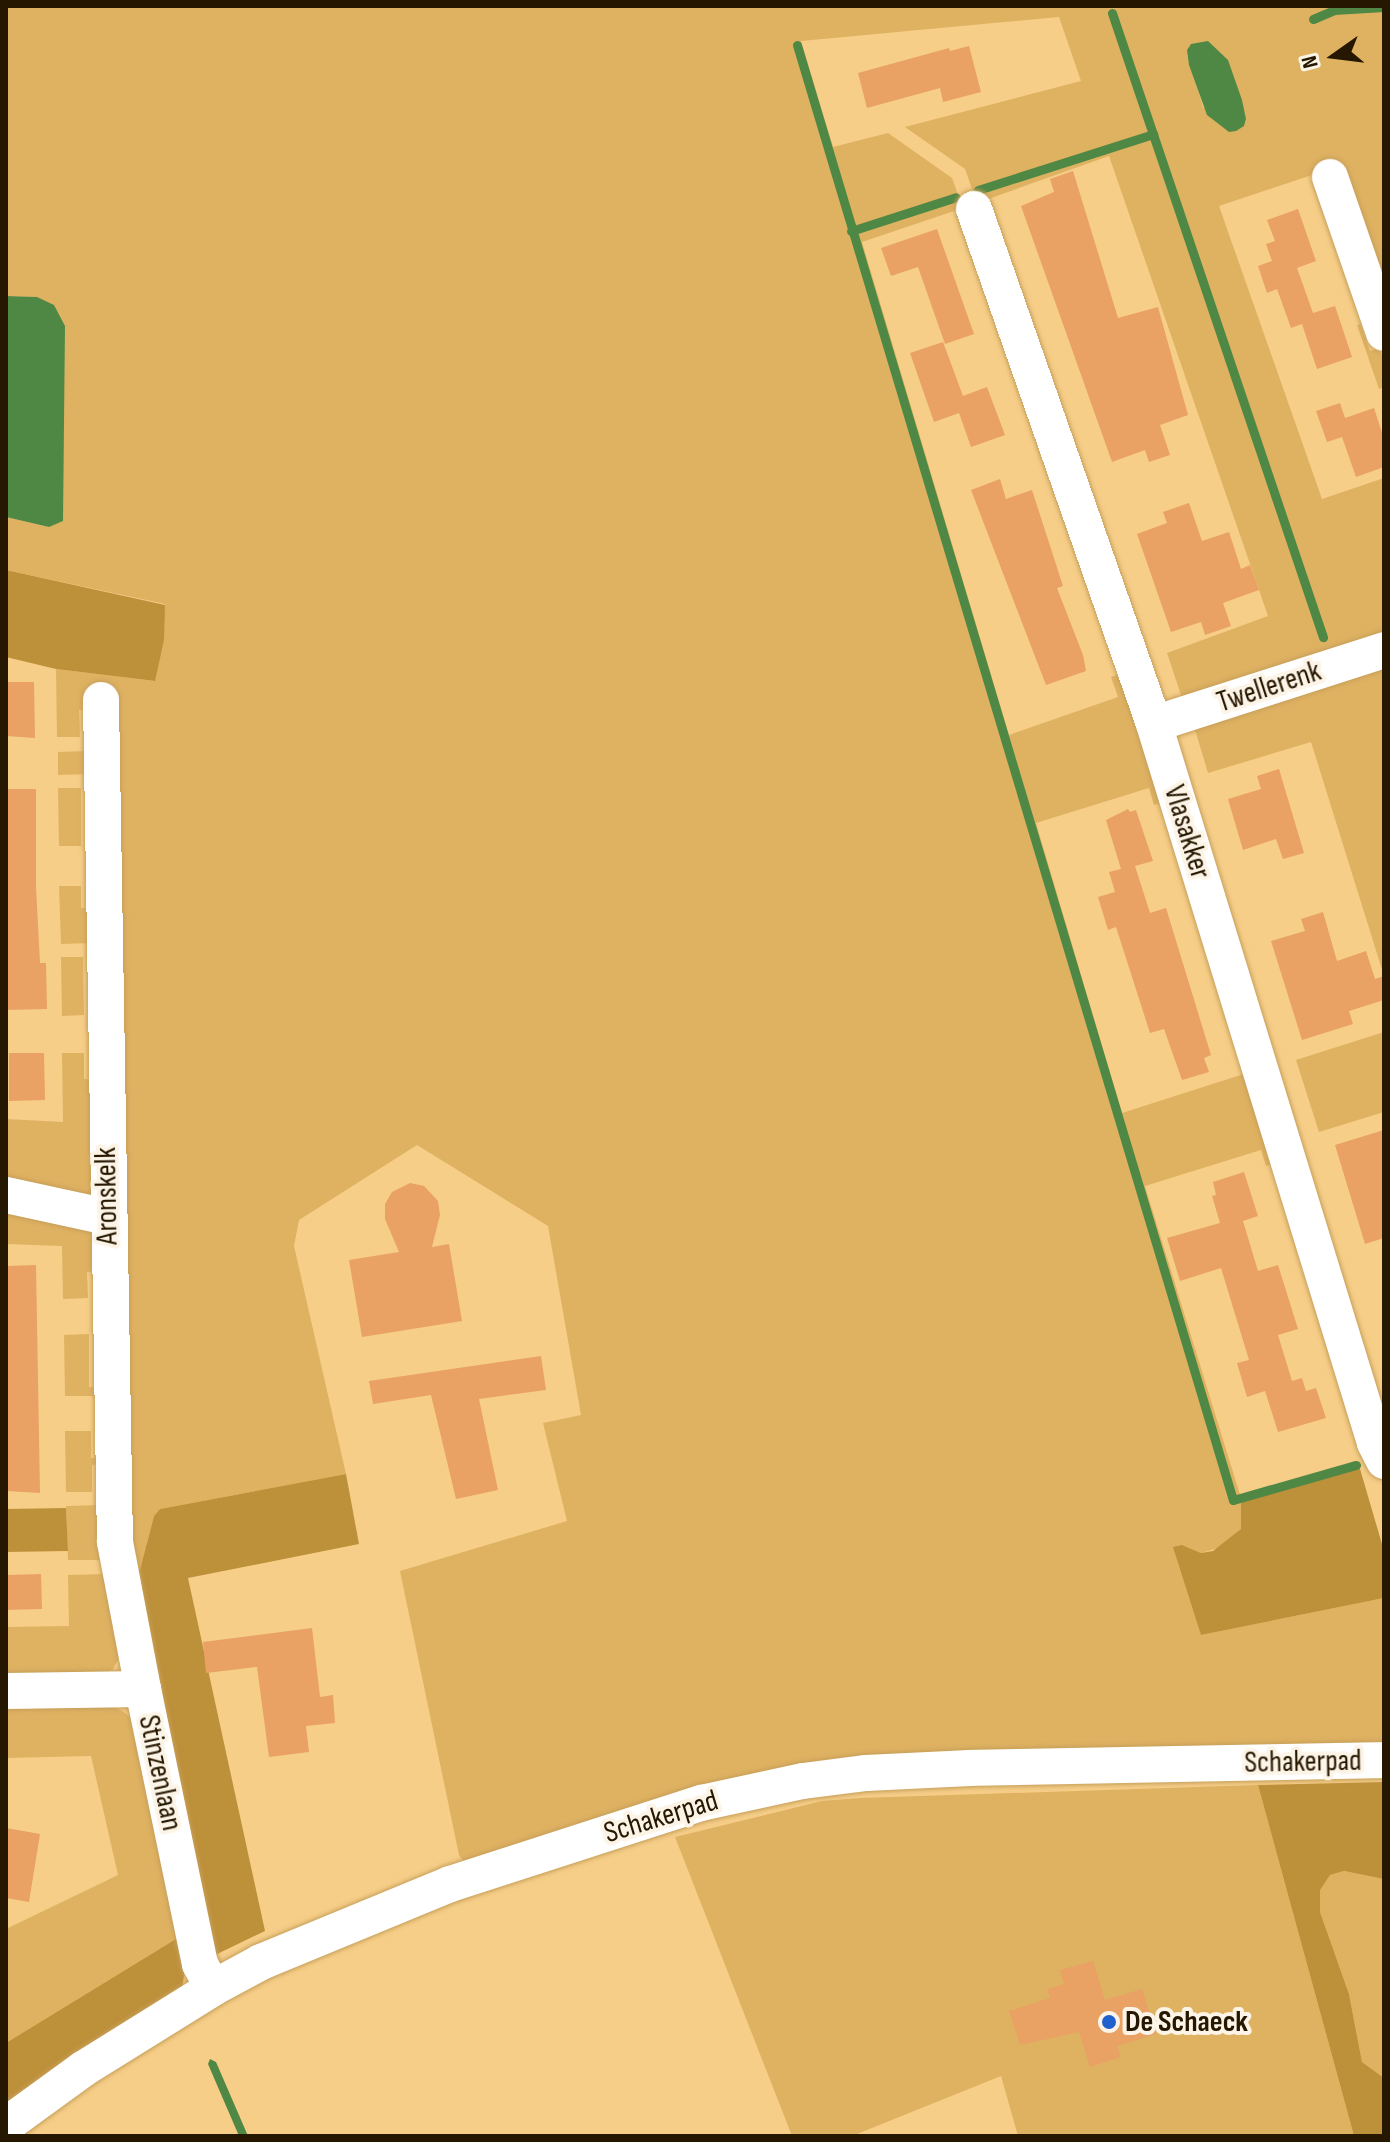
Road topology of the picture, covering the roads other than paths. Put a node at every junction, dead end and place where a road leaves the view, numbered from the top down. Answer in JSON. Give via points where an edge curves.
{"nodes":[{"id":1,"x":1330,"y":177,"type":"dead end"},
{"id":2,"x":974,"y":209,"type":"dead end"},
{"id":3,"x":1384,"y":333,"type":"edge"},
{"id":4,"x":1384,"y":650,"type":"edge"},
{"id":5,"x":101,"y":700,"type":"dead end"},
{"id":6,"x":1154,"y":724,"type":"junction"},
{"id":7,"x":6,"y":1195,"type":"edge"},
{"id":8,"x":108,"y":1217,"type":"junction"},
{"id":9,"x":1384,"y":1461,"type":"edge"},
{"id":10,"x":143,"y":1689,"type":"junction"},
{"id":11,"x":6,"y":1691,"type":"edge"},
{"id":12,"x":1384,"y":1760,"type":"edge"},
{"id":13,"x":213,"y":1988,"type":"junction"},
{"id":14,"x":6,"y":2125,"type":"edge"}],
"edges":[{"from":1,"to":3,"type":"street"},
{"from":2,"to":6,"type":"street","name":"Vlasakker"},
{"from":4,"to":6,"type":"street","name":"Twellerenk"},
{"from":5,"to":8,"type":"street","name":"Aronskelk"},
{"from":6,"to":9,"type":"street","name":"Vlasakker"},
{"from":7,"to":8,"type":"street"},
{"from":8,"to":10,"type":"street","name":"Aronskelk","via":[[115,1542]]},
{"from":10,"to":11,"type":"street","name":"Stinzenlaan"},
{"from":10,"to":13,"type":"street","name":"Stinzenlaan","via":[[200,1964]]},
{"from":12,"to":13,"type":"street","name":"Schakerpad","via":[[866,1773],[743,1792],[450,1884],[261,1962]]},
{"from":13,"to":14,"type":"street","name":"Schakerpad","via":[[83,2069]]}]}
